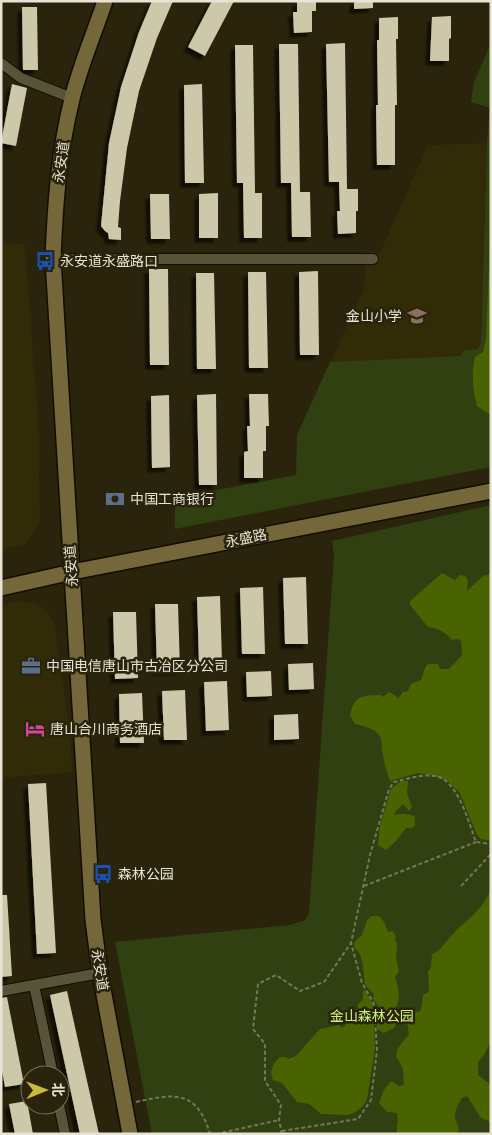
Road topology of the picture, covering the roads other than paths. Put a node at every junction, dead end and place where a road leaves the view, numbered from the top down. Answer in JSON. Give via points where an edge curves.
{"nodes":[{"id":1,"x":105,"y":1,"type":"edge"},
{"id":2,"x":1,"y":64,"type":"edge"},
{"id":3,"x":72,"y":98,"type":"junction"},
{"id":4,"x":53,"y":259,"type":"junction"},
{"id":5,"x":374,"y":259,"type":"dead end"},
{"id":6,"x":491,"y":483,"type":"edge"},
{"id":7,"x":491,"y":491,"type":"edge"},
{"id":8,"x":71,"y":568,"type":"junction"},
{"id":9,"x":1,"y":580,"type":"edge"},
{"id":10,"x":1,"y":588,"type":"edge"},
{"id":11,"x":100,"y":973,"type":"junction"},
{"id":12,"x":34,"y":985,"type":"junction"},
{"id":13,"x":1,"y":991,"type":"edge"},
{"id":14,"x":51,"y":1065,"type":"edge"},
{"id":15,"x":61,"y":1115,"type":"edge"},
{"id":16,"x":65,"y":1134,"type":"edge"},
{"id":17,"x":130,"y":1134,"type":"edge"}],
"edges":[{"from":1,"to":3,"type":"main road","name":"永安道"},
{"from":2,"to":3,"type":"street","via":[[21,78]]},
{"from":3,"to":4,"type":"main road","name":"永安道","via":[[61,152]]},
{"from":4,"to":5,"type":"street"},
{"from":4,"to":8,"type":"main road","name":"永安道"},
{"from":6,"to":8,"type":"main road","name":"永盛路"},
{"from":7,"to":8,"type":"main road","name":"永盛路"},
{"from":8,"to":9,"type":"main road","name":"永盛路"},
{"from":8,"to":10,"type":"main road","name":"永盛路"},
{"from":8,"to":11,"type":"main road","name":"永安道","via":[[93,920]]},
{"from":11,"to":12,"type":"street"},
{"from":11,"to":17,"type":"main road","name":"永安道"},
{"from":12,"to":13,"type":"street"},
{"from":12,"to":14,"type":"street"},
{"from":15,"to":16,"type":"street"}]}
